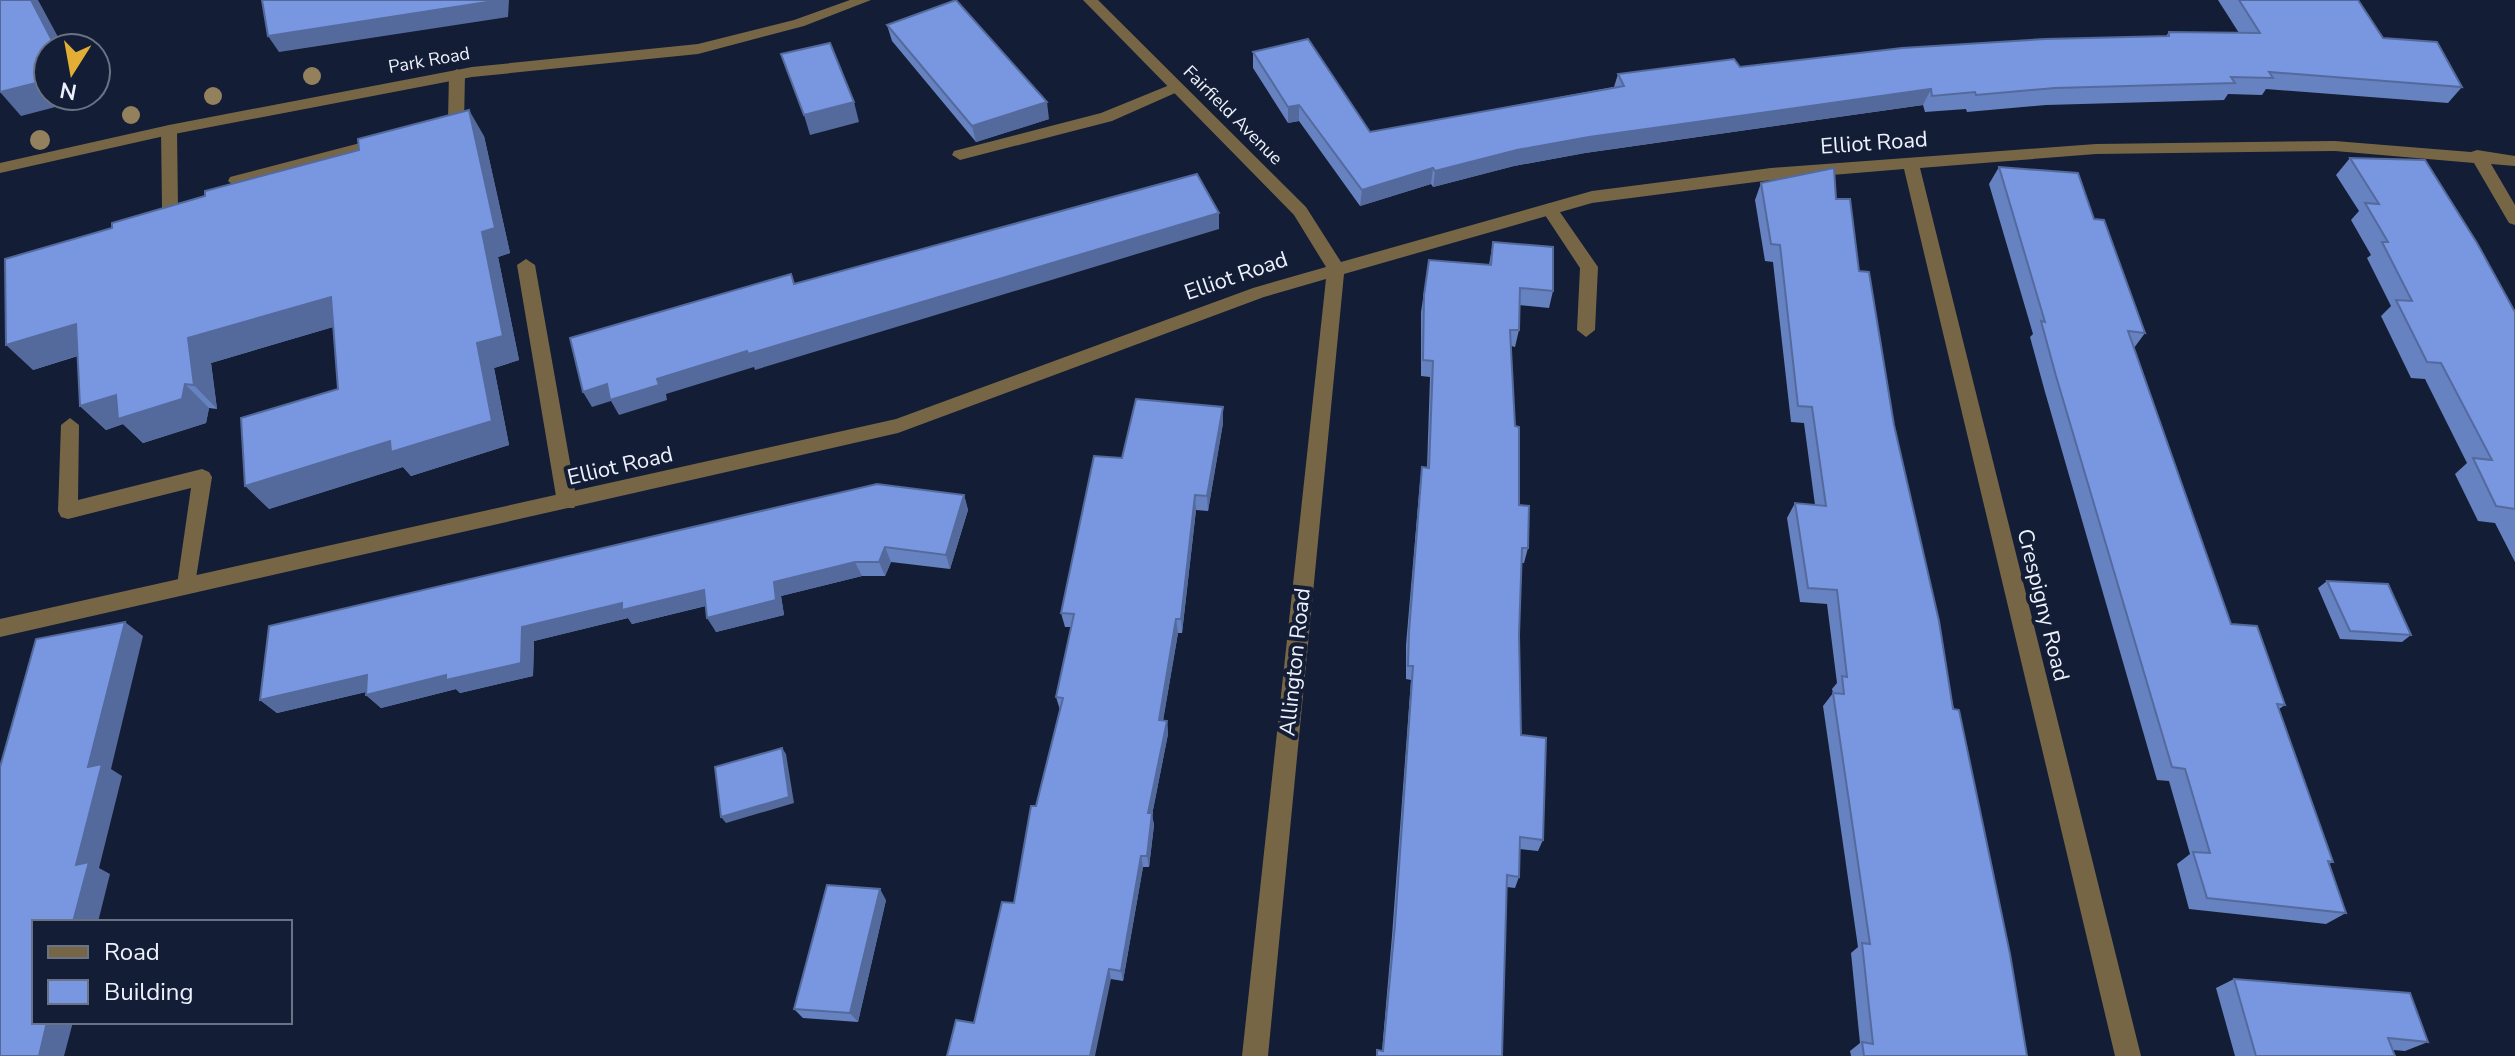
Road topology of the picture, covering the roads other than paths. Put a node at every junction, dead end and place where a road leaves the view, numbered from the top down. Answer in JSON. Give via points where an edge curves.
{"nodes":[{"id":1,"x":864,"y":0,"type":"edge"},
{"id":2,"x":1090,"y":0,"type":"edge"},
{"id":3,"x":457,"y":74,"type":"junction"},
{"id":4,"x":1177,"y":87,"type":"junction"},
{"id":5,"x":169,"y":130,"type":"junction"},
{"id":6,"x":426,"y":131,"type":"edge"},
{"id":7,"x":397,"y":138,"type":"edge"},
{"id":8,"x":960,"y":155,"type":"dead end"},
{"id":9,"x":2477,"y":155,"type":"junction"},
{"id":10,"x":2515,"y":161,"type":"edge"},
{"id":11,"x":1911,"y":164,"type":"junction"},
{"id":12,"x":0,"y":168,"type":"edge"},
{"id":13,"x":236,"y":181,"type":"edge"},
{"id":14,"x":170,"y":208,"type":"edge"},
{"id":15,"x":1549,"y":209,"type":"junction"},
{"id":16,"x":2515,"y":219,"type":"edge"},
{"id":17,"x":526,"y":265,"type":"dead end"},
{"id":18,"x":1336,"y":268,"type":"junction"},
{"id":19,"x":1586,"y":330,"type":"dead end"},
{"id":20,"x":70,"y":425,"type":"dead end"},
{"id":21,"x":567,"y":502,"type":"junction"},
{"id":22,"x":187,"y":585,"type":"junction"},
{"id":23,"x":0,"y":628,"type":"edge"},
{"id":24,"x":1255,"y":1056,"type":"edge"},
{"id":25,"x":2128,"y":1056,"type":"edge"}],
"edges":[{"from":1,"to":3,"type":"street","name":"Park Road","via":[[698,49]]},
{"from":2,"to":4,"type":"street","name":"Fairfield Avenue"},
{"from":3,"to":5,"type":"street","name":"Park Road"},
{"from":3,"to":6,"type":"street","via":[[456,123]]},
{"from":4,"to":8,"type":"street","via":[[1106,117]]},
{"from":4,"to":18,"type":"street","name":"Fairfield Avenue","via":[[1300,211]]},
{"from":5,"to":12,"type":"street","name":"Park Road"},
{"from":5,"to":14,"type":"street"},
{"from":7,"to":13,"type":"street"},
{"from":9,"to":10,"type":"street","name":"Elliot Road"},
{"from":9,"to":11,"type":"street","name":"Elliot Road","via":[[2335,146],[2096,149]]},
{"from":9,"to":16,"type":"street"},
{"from":11,"to":15,"type":"street","name":"Elliot Road","via":[[1756,176],[1592,197]]},
{"from":11,"to":25,"type":"street","name":"Crespigny Road"},
{"from":15,"to":18,"type":"street","name":"Elliot Road"},
{"from":15,"to":19,"type":"street","via":[[1589,267]]},
{"from":17,"to":21,"type":"street"},
{"from":18,"to":21,"type":"street","name":"Elliot Road","via":[[898,426]]},
{"from":18,"to":24,"type":"street","name":"Allington Road"},
{"from":20,"to":22,"type":"street","via":[[68,511],[202,477]]},
{"from":21,"to":22,"type":"street","name":"Elliot Road"},
{"from":22,"to":23,"type":"street","name":"Elliot Road"}]}
